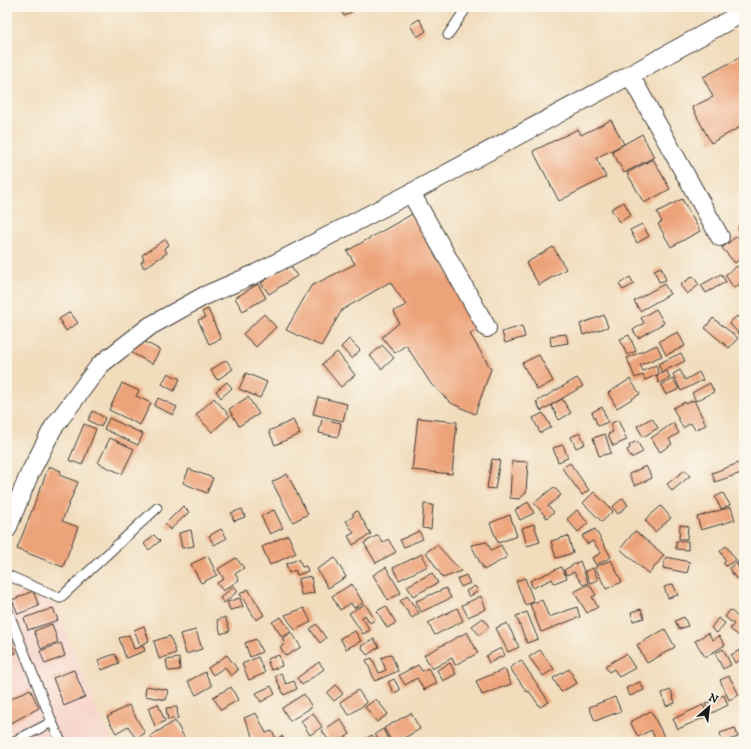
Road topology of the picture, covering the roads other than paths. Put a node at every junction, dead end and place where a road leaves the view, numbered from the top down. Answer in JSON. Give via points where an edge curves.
{"nodes":[{"id":1,"x":467,"y":7,"type":"edge"},
{"id":2,"x":744,"y":12,"type":"edge"},
{"id":3,"x":448,"y":35,"type":"dead end"},
{"id":4,"x":630,"y":75,"type":"junction"},
{"id":5,"x":411,"y":193,"type":"junction"},
{"id":6,"x":720,"y":237,"type":"dead end"},
{"id":7,"x":487,"y":328,"type":"dead end"},
{"id":8,"x":157,"y":508,"type":"dead end"},
{"id":9,"x":7,"y":529,"type":"edge"},
{"id":10,"x":7,"y":574,"type":"edge"},
{"id":11,"x":7,"y":608,"type":"edge"},
{"id":12,"x":52,"y":722,"type":"junction"},
{"id":13,"x":13,"y":742,"type":"edge"},
{"id":14,"x":61,"y":742,"type":"edge"}],
"edges":[{"from":1,"to":3,"type":"lane"},
{"from":2,"to":4,"type":"street"},
{"from":4,"to":5,"type":"street"},
{"from":4,"to":6,"type":"street"},
{"from":5,"to":7,"type":"street"},
{"from":5,"to":9,"type":"street","via":[[150,326],[100,365],[53,428],[29,475]]},
{"from":8,"to":10,"type":"lane","via":[[60,598]]},
{"from":11,"to":12,"type":"lane"},
{"from":12,"to":13,"type":"lane"},
{"from":12,"to":14,"type":"lane"}]}
